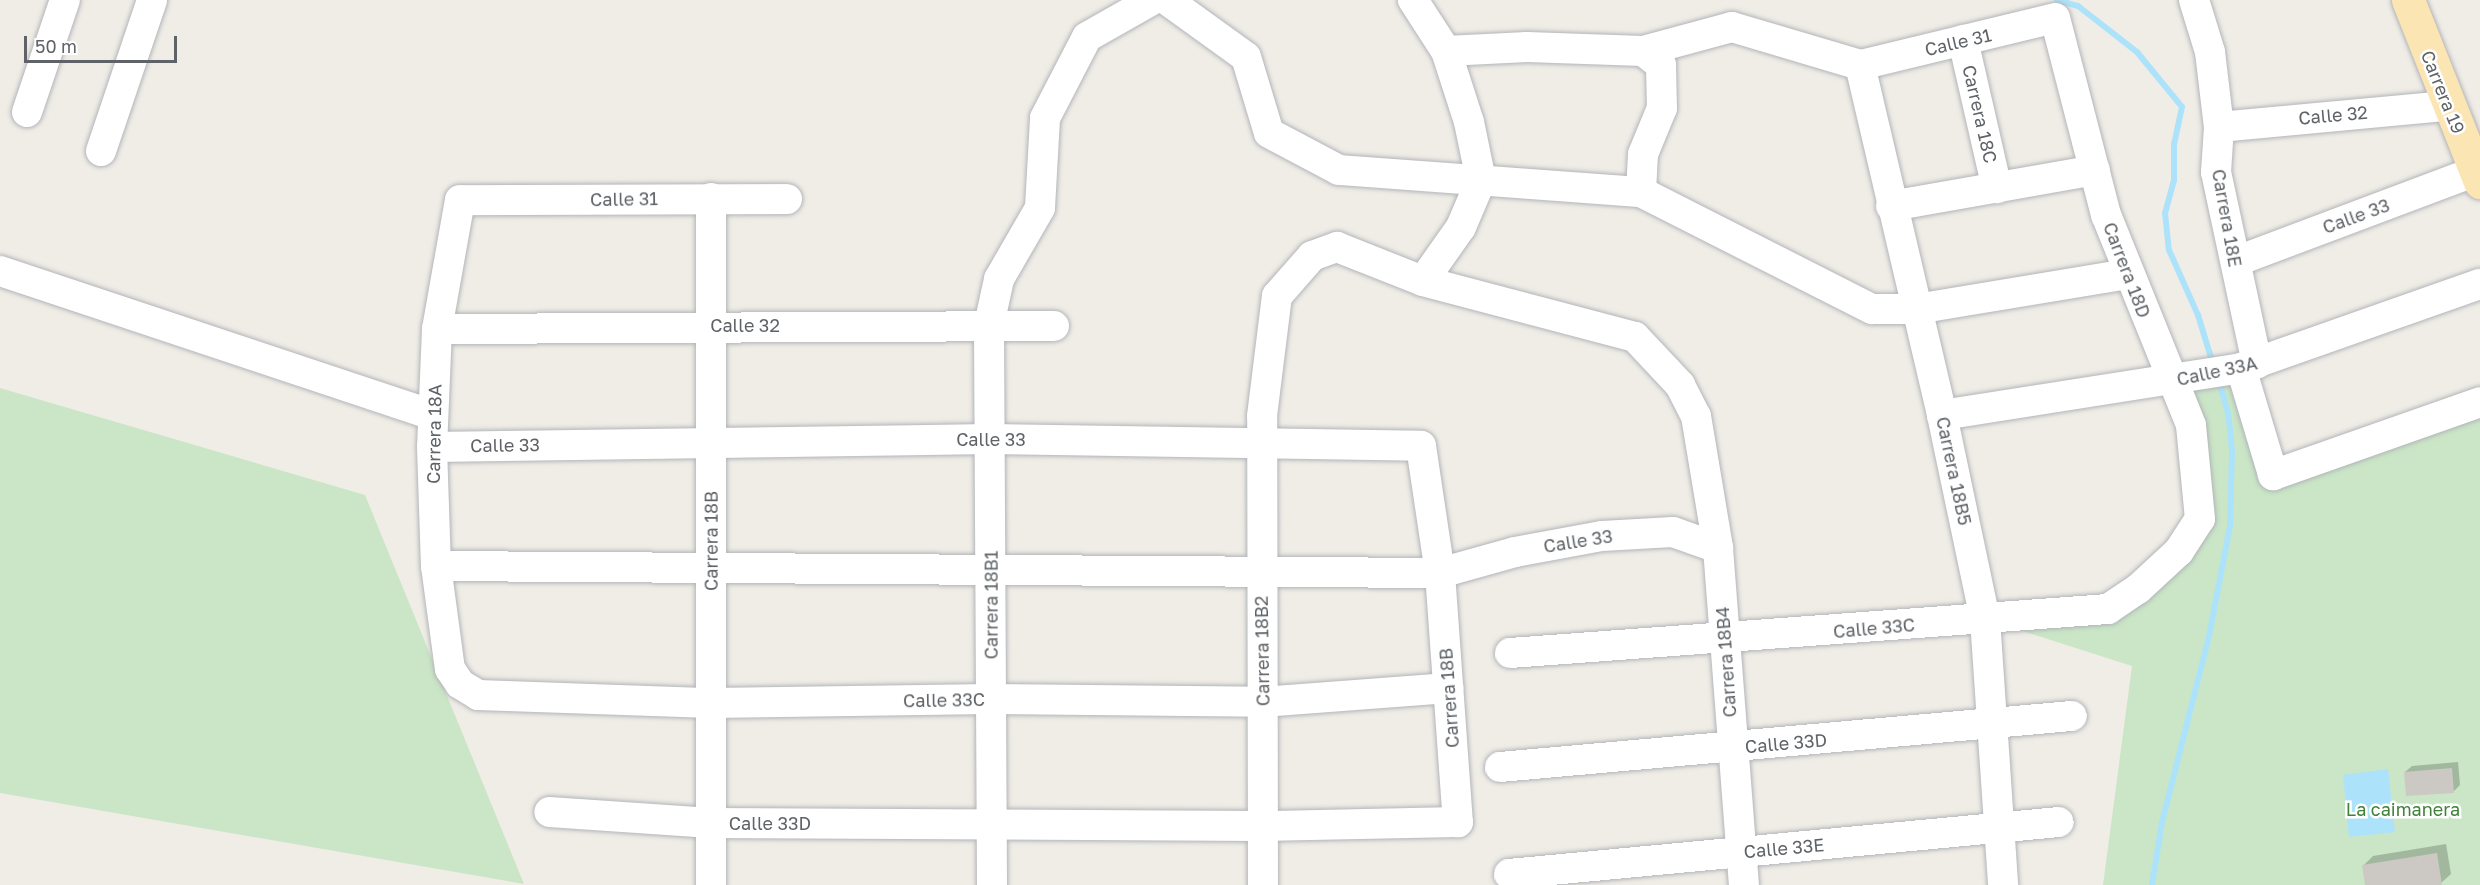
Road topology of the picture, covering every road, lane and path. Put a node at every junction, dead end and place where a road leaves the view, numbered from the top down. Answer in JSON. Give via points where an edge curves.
{"nodes":[{"id":1,"x":65,"y":0,"type":"edge"},
{"id":2,"x":152,"y":0,"type":"edge"},
{"id":3,"x":1167,"y":0,"type":"edge"},
{"id":4,"x":1413,"y":0,"type":"edge"},
{"id":5,"x":2194,"y":0,"type":"edge"},
{"id":6,"x":2408,"y":0,"type":"edge"},
{"id":7,"x":1138,"y":3,"type":"edge"},
{"id":8,"x":2055,"y":18,"type":"joint"},
{"id":9,"x":1963,"y":40,"type":"junction"},
{"id":10,"x":1446,"y":51,"type":"junction"},
{"id":11,"x":1643,"y":51,"type":"junction"},
{"id":12,"x":1860,"y":65,"type":"junction"},
{"id":13,"x":2447,"y":106,"type":"junction"},
{"id":14,"x":27,"y":112,"type":"dead end"},
{"id":15,"x":2219,"y":127,"type":"junction"},
{"id":16,"x":101,"y":151,"type":"dead end"},
{"id":17,"x":2095,"y":170,"type":"junction"},
{"id":18,"x":2478,"y":177,"type":"edge"},
{"id":19,"x":1481,"y":180,"type":"junction"},
{"id":20,"x":1997,"y":188,"type":"junction"},
{"id":21,"x":1641,"y":192,"type":"junction"},
{"id":22,"x":711,"y":198,"type":"junction"},
{"id":23,"x":787,"y":199,"type":"dead end"},
{"id":24,"x":460,"y":200,"type":"joint"},
{"id":25,"x":1891,"y":206,"type":"junction"},
{"id":26,"x":2237,"y":261,"type":"junction"},
{"id":27,"x":0,"y":271,"type":"edge"},
{"id":28,"x":2127,"y":274,"type":"junction"},
{"id":29,"x":1423,"y":281,"type":"junction"},
{"id":30,"x":2480,"y":284,"type":"edge"},
{"id":31,"x":1916,"y":309,"type":"junction"},
{"id":32,"x":711,"y":325,"type":"junction"},
{"id":33,"x":989,"y":325,"type":"junction"},
{"id":34,"x":1054,"y":326,"type":"dead end"},
{"id":35,"x":437,"y":329,"type":"junction"},
{"id":36,"x":2249,"y":366,"type":"junction"},
{"id":37,"x":2173,"y":381,"type":"junction"},
{"id":38,"x":2480,"y":402,"type":"edge"},
{"id":39,"x":433,"y":415,"type":"junction"},
{"id":40,"x":1942,"y":415,"type":"junction"},
{"id":41,"x":1261,"y":430,"type":"junction"},
{"id":42,"x":990,"y":439,"type":"junction"},
{"id":43,"x":711,"y":441,"type":"junction"},
{"id":44,"x":432,"y":447,"type":"junction"},
{"id":45,"x":2200,"y":519,"type":"joint"},
{"id":46,"x":1718,"y":548,"type":"junction"},
{"id":47,"x":436,"y":566,"type":"junction"},
{"id":48,"x":711,"y":568,"type":"junction"},
{"id":49,"x":990,"y":570,"type":"junction"},
{"id":50,"x":1261,"y":572,"type":"junction"},
{"id":51,"x":1440,"y":573,"type":"junction"},
{"id":52,"x":1985,"y":619,"type":"junction"},
{"id":53,"x":1724,"y":640,"type":"junction"},
{"id":54,"x":1510,"y":653,"type":"dead end"},
{"id":55,"x":450,"y":669,"type":"joint"},
{"id":56,"x":1448,"y":688,"type":"junction"},
{"id":57,"x":991,"y":699,"type":"junction"},
{"id":58,"x":1262,"y":702,"type":"junction"},
{"id":59,"x":711,"y":703,"type":"junction"},
{"id":60,"x":2072,"y":716,"type":"dead end"},
{"id":61,"x":1992,"y":725,"type":"junction"},
{"id":62,"x":1732,"y":747,"type":"junction"},
{"id":63,"x":1500,"y":768,"type":"dead end"},
{"id":64,"x":549,"y":812,"type":"dead end"},
{"id":65,"x":2059,"y":822,"type":"dead end"},
{"id":66,"x":711,"y":823,"type":"junction"},
{"id":67,"x":991,"y":824,"type":"junction"},
{"id":68,"x":1261,"y":826,"type":"junction"},
{"id":69,"x":2000,"y":828,"type":"junction"},
{"id":70,"x":1741,"y":852,"type":"junction"},
{"id":71,"x":1509,"y":874,"type":"dead end"},
{"id":72,"x":711,"y":885,"type":"edge"},
{"id":73,"x":992,"y":885,"type":"edge"},
{"id":74,"x":1263,"y":885,"type":"edge"},
{"id":75,"x":1743,"y":885,"type":"edge"},
{"id":76,"x":2003,"y":885,"type":"edge"}],
"edges":[{"from":1,"to":14,"type":"street"},
{"from":2,"to":16,"type":"street"},
{"from":3,"to":19,"type":"street","via":[[1246,57],[1269,133],[1339,170]]},
{"from":4,"to":10,"type":"street"},
{"from":5,"to":15,"type":"street","name":"Carrera 18E","via":[[2210,52]]},
{"from":6,"to":13,"type":"main road","name":"Carrera 19"},
{"from":7,"to":33,"type":"street","name":"Carrera 18B1","via":[[1087,37],[1045,118],[1040,208],[999,279]]},
{"from":8,"to":9,"type":"street","name":"Calle 31"},
{"from":8,"to":17,"type":"street","name":"Carrera 18D"},
{"from":9,"to":12,"type":"street","name":"Calle 31"},
{"from":9,"to":20,"type":"street","name":"Carrera 18C"},
{"from":10,"to":11,"type":"street","via":[[1527,47]]},
{"from":10,"to":19,"type":"street","via":[[1470,122]]},
{"from":11,"to":12,"type":"street","via":[[1732,27]]},
{"from":11,"to":21,"type":"street","via":[[1661,65],[1662,108],[1643,154]]},
{"from":12,"to":25,"type":"street","name":"Carrera 18B5"},
{"from":13,"to":15,"type":"street","name":"Calle 32"},
{"from":13,"to":18,"type":"main road","name":"Carrera 19"},
{"from":15,"to":26,"type":"street","name":"Carrera 18E","via":[[2216,172]]},
{"from":17,"to":20,"type":"street"},
{"from":17,"to":28,"type":"street","name":"Carrera 18D"},
{"from":18,"to":26,"type":"street","name":"Calle 33"},
{"from":19,"to":21,"type":"street"},
{"from":19,"to":29,"type":"street","via":[[1461,228]]},
{"from":20,"to":25,"type":"street"},
{"from":21,"to":31,"type":"street","via":[[1872,309]]},
{"from":22,"to":23,"type":"street","name":"Calle 31"},
{"from":22,"to":24,"type":"street","name":"Calle 31"},
{"from":22,"to":32,"type":"street","name":"Carrera 18B"},
{"from":24,"to":35,"type":"street","name":"Carrera 18A"},
{"from":25,"to":31,"type":"street","name":"Carrera 18B5"},
{"from":26,"to":36,"type":"street","name":"Carrera 18E"},
{"from":27,"to":39,"type":"street"},
{"from":28,"to":31,"type":"street"},
{"from":28,"to":37,"type":"street","name":"Carrera 18D"},
{"from":29,"to":41,"type":"street","name":"Carrera 18B2","via":[[1337,247],[1312,256],[1277,296]]},
{"from":29,"to":46,"type":"street","name":"Carrera 18B4","via":[[1635,337],[1680,385],[1695,416]]},
{"from":30,"to":36,"type":"street","name":"Calle 33A"},
{"from":31,"to":40,"type":"street","name":"Carrera 18B5"},
{"from":32,"to":33,"type":"street","name":"Calle 32"},
{"from":32,"to":35,"type":"street","name":"Calle 32"},
{"from":32,"to":43,"type":"street","name":"Carrera 18B"},
{"from":33,"to":34,"type":"street","name":"Calle 32"},
{"from":33,"to":42,"type":"street","name":"Carrera 18B1"},
{"from":35,"to":39,"type":"street","name":"Carrera 18A"},
{"from":36,"to":37,"type":"street","name":"Calle 33A"},
{"from":36,"to":38,"type":"street","name":"Carrera 18E","via":[[2273,475]]},
{"from":37,"to":40,"type":"street","name":"Calle 33A"},
{"from":37,"to":45,"type":"street","name":"Carrera 18D","via":[[2191,425]]},
{"from":39,"to":44,"type":"street","name":"Carrera 18A"},
{"from":40,"to":52,"type":"street","name":"Carrera 18B5"},
{"from":41,"to":42,"type":"street","name":"Calle 33"},
{"from":41,"to":50,"type":"street","name":"Carrera 18B2"},
{"from":41,"to":51,"type":"street","name":"Calle 33","via":[[1421,446]]},
{"from":42,"to":43,"type":"street","name":"Calle 33"},
{"from":42,"to":49,"type":"street","name":"Carrera 18B1"},
{"from":43,"to":44,"type":"street","name":"Calle 33"},
{"from":43,"to":48,"type":"street","name":"Carrera 18B"},
{"from":44,"to":47,"type":"street","name":"Carrera 18A"},
{"from":45,"to":52,"type":"street","name":"Calle 33C","via":[[2179,551],[2138,589],[2108,609]]},
{"from":46,"to":51,"type":"street","name":"Calle 33","via":[[1673,532],[1602,536],[1515,552]]},
{"from":46,"to":53,"type":"street","name":"Carrera 18B4"},
{"from":47,"to":48,"type":"street","name":"Calle 33"},
{"from":47,"to":55,"type":"street","name":"Carrera 18A"},
{"from":48,"to":49,"type":"street","name":"Calle 33"},
{"from":48,"to":59,"type":"street","name":"Carrera 18B"},
{"from":49,"to":50,"type":"street","name":"Calle 33"},
{"from":49,"to":57,"type":"street","name":"Carrera 18B1"},
{"from":50,"to":51,"type":"street","name":"Calle 33"},
{"from":50,"to":58,"type":"street","name":"Carrera 18B2"},
{"from":51,"to":56,"type":"street","name":"Carrera 18B"},
{"from":52,"to":53,"type":"street","name":"Calle 33C"},
{"from":52,"to":61,"type":"street","name":"Carrera 18B5"},
{"from":53,"to":54,"type":"street","name":"Calle 33C"},
{"from":53,"to":62,"type":"street","name":"Carrera 18B4"},
{"from":55,"to":59,"type":"street","name":"Calle 33C","via":[[460,684],[478,695]]},
{"from":56,"to":58,"type":"street","name":"Calle 33C"},
{"from":56,"to":68,"type":"street","name":"Carrera 18B","via":[[1458,822]]},
{"from":57,"to":58,"type":"street","name":"Calle 33C"},
{"from":57,"to":59,"type":"street","name":"Calle 33C"},
{"from":57,"to":67,"type":"street","name":"Carrera 18B1"},
{"from":58,"to":68,"type":"street","name":"Carrera 18B2"},
{"from":59,"to":66,"type":"street","name":"Carrera 18B"},
{"from":60,"to":61,"type":"street","name":"Calle 33D"},
{"from":61,"to":62,"type":"street","name":"Calle 33D"},
{"from":61,"to":69,"type":"street","name":"Carrera 18B5"},
{"from":62,"to":63,"type":"street","name":"Calle 33D"},
{"from":62,"to":70,"type":"street","name":"Carrera 18B4"},
{"from":64,"to":66,"type":"street","name":"Calle 33D"},
{"from":65,"to":69,"type":"street","name":"Calle 33E"},
{"from":66,"to":67,"type":"street","name":"Calle 33D"},
{"from":66,"to":72,"type":"street","name":"Carrera 18B"},
{"from":67,"to":68,"type":"street"},
{"from":67,"to":73,"type":"street","name":"Carrera 18B1"},
{"from":68,"to":74,"type":"street","name":"Carrera 18B2"},
{"from":69,"to":70,"type":"street","name":"Calle 33E"},
{"from":69,"to":76,"type":"street","name":"Carrera 18B5"},
{"from":70,"to":71,"type":"street","name":"Calle 33E"},
{"from":70,"to":75,"type":"street","name":"Carrera 18B4"}]}
